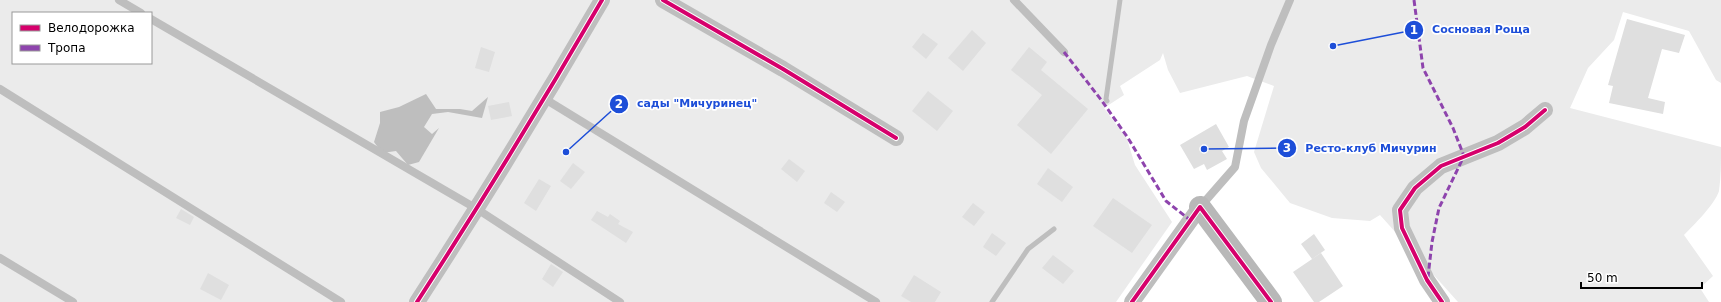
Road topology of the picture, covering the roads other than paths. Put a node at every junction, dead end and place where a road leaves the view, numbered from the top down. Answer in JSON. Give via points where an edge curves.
{"nodes":[{"id":1,"x":119,"y":0,"type":"edge"},
{"id":2,"x":602,"y":0,"type":"edge"},
{"id":3,"x":663,"y":0,"type":"edge"},
{"id":4,"x":1014,"y":0,"type":"edge"},
{"id":5,"x":1290,"y":0,"type":"edge"},
{"id":6,"x":139,"y":12,"type":"edge"},
{"id":7,"x":152,"y":20,"type":"edge"},
{"id":8,"x":1064,"y":52,"type":"dead end"},
{"id":9,"x":0,"y":89,"type":"edge"},
{"id":10,"x":545,"y":99,"type":"junction"},
{"id":11,"x":1546,"y":110,"type":"dead end"},
{"id":12,"x":896,"y":138,"type":"dead end"},
{"id":13,"x":1200,"y":207,"type":"junction"},
{"id":14,"x":477,"y":209,"type":"junction"},
{"id":15,"x":0,"y":258,"type":"edge"},
{"id":16,"x":73,"y":302,"type":"edge"},
{"id":17,"x":341,"y":302,"type":"edge"},
{"id":18,"x":417,"y":302,"type":"edge"},
{"id":19,"x":620,"y":302,"type":"edge"},
{"id":20,"x":876,"y":302,"type":"edge"},
{"id":21,"x":1132,"y":302,"type":"edge"},
{"id":22,"x":1271,"y":302,"type":"edge"},
{"id":23,"x":1442,"y":302,"type":"edge"}],
"edges":[{"from":1,"to":6,"type":"lane"},
{"from":2,"to":10,"type":"street"},
{"from":3,"to":12,"type":"street"},
{"from":4,"to":8,"type":"lane"},
{"from":5,"to":13,"type":"lane","via":[[1244,121],[1235,168]]},
{"from":7,"to":14,"type":"lane"},
{"from":9,"to":17,"type":"lane"},
{"from":10,"to":14,"type":"street"},
{"from":10,"to":20,"type":"lane"},
{"from":11,"to":23,"type":"street","via":[[1525,127],[1498,143],[1441,166],[1415,188],[1400,210],[1402,228],[1427,280]]},
{"from":13,"to":21,"type":"street"},
{"from":13,"to":22,"type":"street"},
{"from":14,"to":18,"type":"street"},
{"from":14,"to":19,"type":"lane"},
{"from":15,"to":16,"type":"lane"}]}
